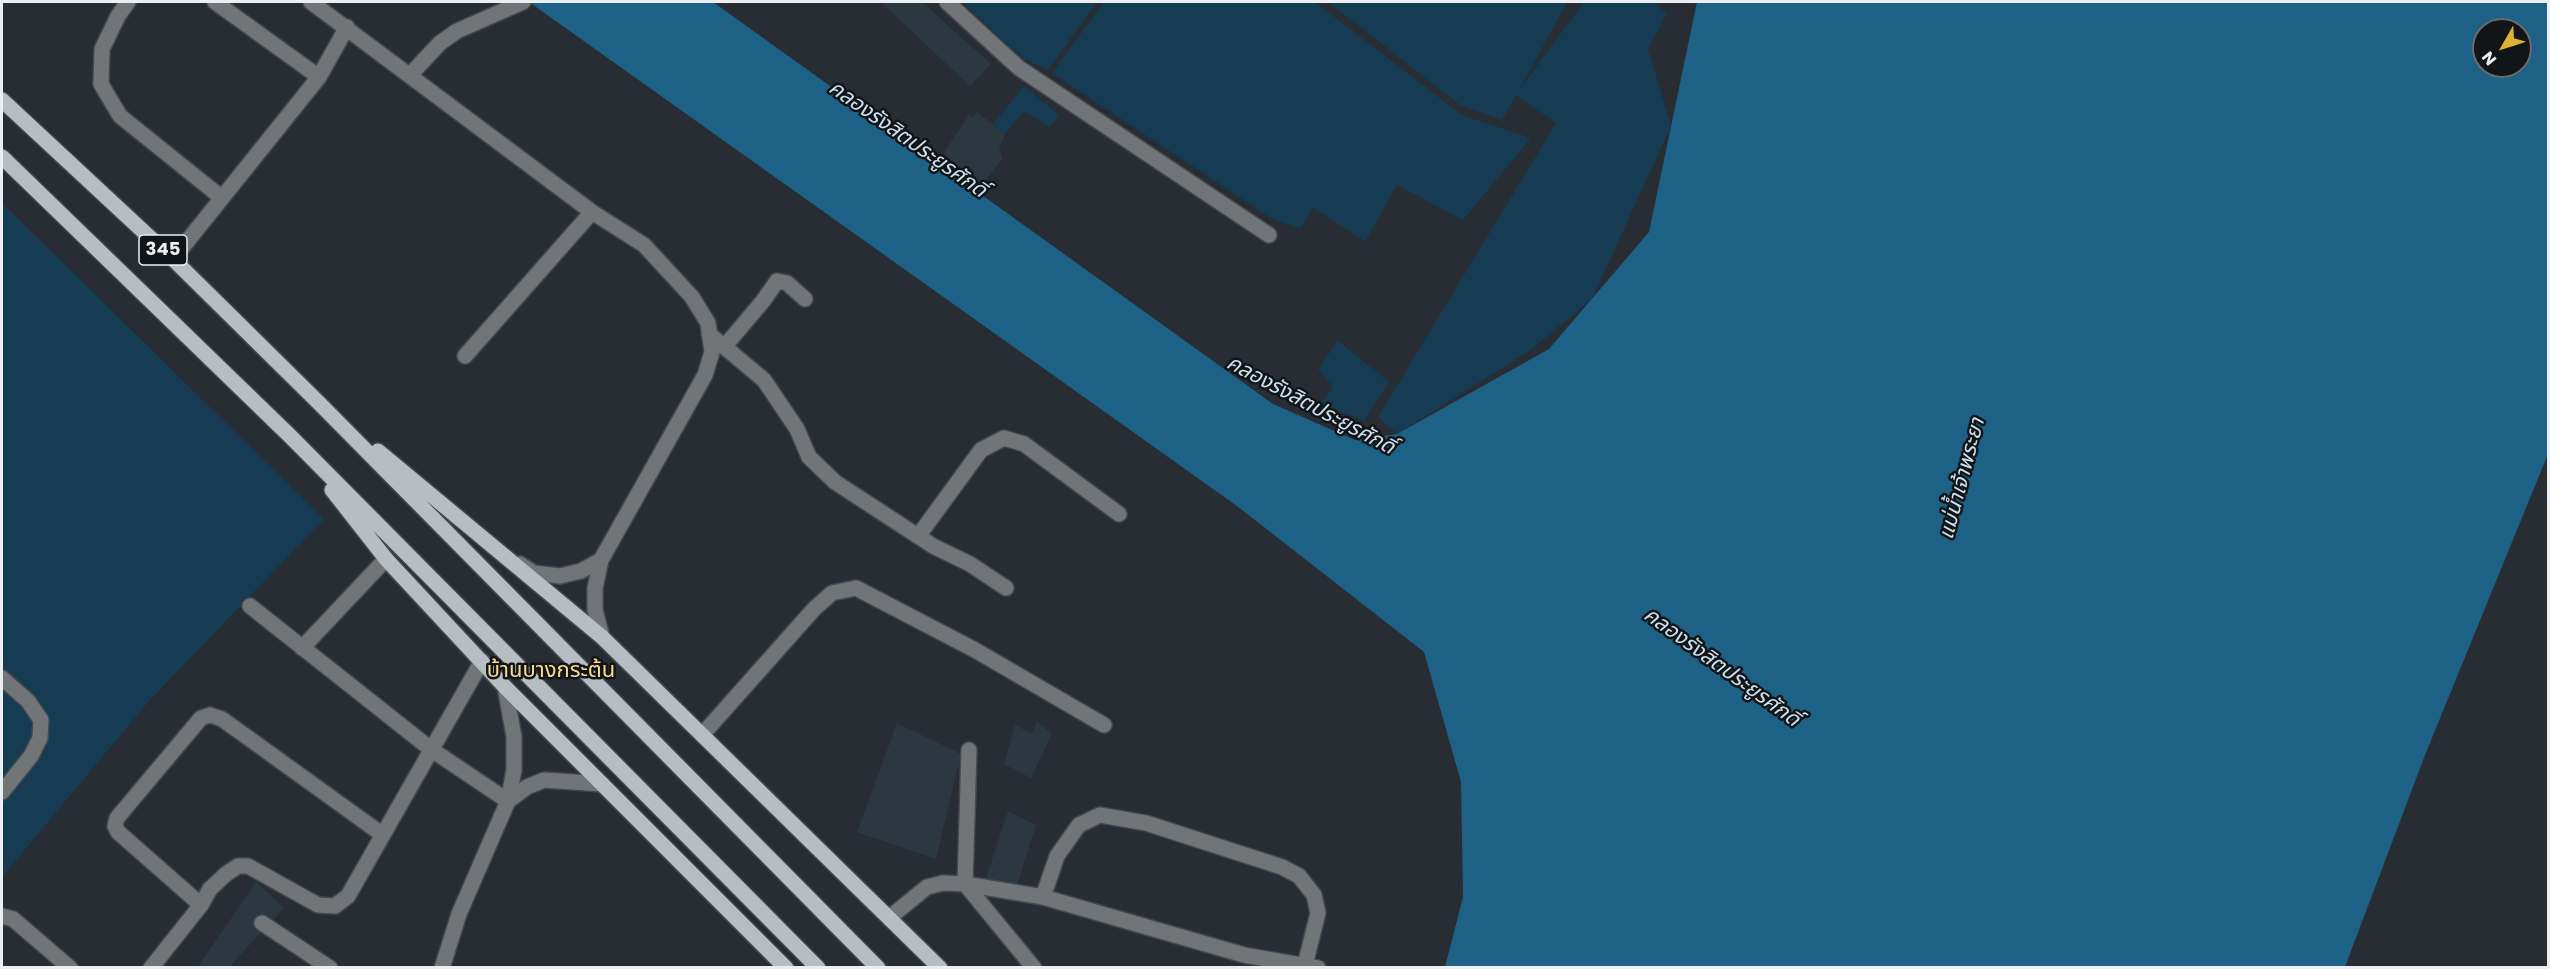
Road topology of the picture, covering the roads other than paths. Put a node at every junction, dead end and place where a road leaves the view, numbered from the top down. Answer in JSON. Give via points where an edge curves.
{"nodes":[{"id":1,"x":128,"y":2,"type":"edge"},
{"id":2,"x":215,"y":2,"type":"edge"},
{"id":3,"x":311,"y":2,"type":"edge"},
{"id":4,"x":523,"y":2,"type":"edge"},
{"id":5,"x":947,"y":2,"type":"edge"},
{"id":6,"x":347,"y":27,"type":"junction"},
{"id":7,"x":410,"y":75,"type":"junction"},
{"id":8,"x":319,"y":77,"type":"junction"},
{"id":9,"x":2,"y":100,"type":"edge"},
{"id":10,"x":2,"y":157,"type":"edge"},
{"id":11,"x":222,"y":198,"type":"junction"},
{"id":12,"x":592,"y":213,"type":"junction"},
{"id":13,"x":1269,"y":235,"type":"dead end"},
{"id":14,"x":173,"y":259,"type":"junction"},
{"id":15,"x":805,"y":299,"type":"dead end"},
{"id":16,"x":709,"y":334,"type":"junction"},
{"id":17,"x":725,"y":346,"type":"junction"},
{"id":18,"x":465,"y":356,"type":"dead end"},
{"id":19,"x":320,"y":404,"type":"junction"},
{"id":20,"x":290,"y":436,"type":"junction"},
{"id":21,"x":1119,"y":514,"type":"dead end"},
{"id":22,"x":919,"y":536,"type":"junction"},
{"id":23,"x":505,"y":555,"type":"junction"},
{"id":24,"x":386,"y":559,"type":"junction"},
{"id":25,"x":601,"y":560,"type":"junction"},
{"id":26,"x":1005,"y":588,"type":"dead end"},
{"id":27,"x":250,"y":606,"type":"dead end"},
{"id":28,"x":602,"y":637,"type":"junction"},
{"id":29,"x":302,"y":648,"type":"junction"},
{"id":30,"x":482,"y":661,"type":"junction"},
{"id":31,"x":2,"y":678,"type":"edge"},
{"id":32,"x":505,"y":687,"type":"junction"},
{"id":33,"x":1104,"y":725,"type":"dead end"},
{"id":34,"x":702,"y":735,"type":"junction"},
{"id":35,"x":432,"y":750,"type":"junction"},
{"id":36,"x":969,"y":750,"type":"dead end"},
{"id":37,"x":602,"y":784,"type":"junction"},
{"id":38,"x":2,"y":792,"type":"edge"},
{"id":39,"x":508,"y":801,"type":"junction"},
{"id":40,"x":383,"y":835,"type":"junction"},
{"id":41,"x":964,"y":884,"type":"junction"},
{"id":42,"x":1043,"y":897,"type":"junction"},
{"id":43,"x":201,"y":904,"type":"junction"},
{"id":44,"x":2,"y":916,"type":"edge"},
{"id":45,"x":889,"y":918,"type":"junction"},
{"id":46,"x":262,"y":923,"type":"dead end"},
{"id":47,"x":1312,"y":966,"type":"edge"},
{"id":48,"x":70,"y":968,"type":"edge"},
{"id":49,"x":151,"y":968,"type":"edge"},
{"id":50,"x":330,"y":968,"type":"edge"},
{"id":51,"x":442,"y":968,"type":"edge"},
{"id":52,"x":786,"y":968,"type":"edge"},
{"id":53,"x":818,"y":968,"type":"edge"},
{"id":54,"x":878,"y":968,"type":"edge"},
{"id":55,"x":940,"y":968,"type":"edge"},
{"id":56,"x":1034,"y":968,"type":"edge"}],
"edges":[{"from":1,"to":11,"type":"street","via":[[102,50],[101,84],[120,116]]},
{"from":2,"to":8,"type":"street"},
{"from":3,"to":6,"type":"street"},
{"from":4,"to":7,"type":"street","via":[[457,31]]},
{"from":5,"to":13,"type":"street","via":[[1019,68]]},
{"from":6,"to":7,"type":"street"},
{"from":6,"to":8,"type":"street"},
{"from":7,"to":12,"type":"street"},
{"from":8,"to":11,"type":"street"},
{"from":9,"to":14,"type":"main road","number":"345"},
{"from":10,"to":20,"type":"main road","number":"345"},
{"from":11,"to":14,"type":"street"},
{"from":12,"to":16,"type":"street","via":[[644,245],[692,297],[708,323]]},
{"from":12,"to":18,"type":"street"},
{"from":14,"to":19,"type":"main road","number":"345"},
{"from":15,"to":17,"type":"street","via":[[787,283],[777,281]]},
{"from":16,"to":17,"type":"street"},
{"from":16,"to":25,"type":"street","via":[[712,352],[705,375]]},
{"from":17,"to":22,"type":"street","via":[[764,380],[798,429],[809,457],[826,474]]},
{"from":19,"to":23,"type":"main road"},
{"from":19,"to":54,"type":"main road","number":"345"},
{"from":20,"to":24,"type":"main road"},
{"from":20,"to":53,"type":"main road","number":"345"},
{"from":21,"to":22,"type":"street","via":[[1024,444],[1004,438],[981,450]]},
{"from":22,"to":26,"type":"street"},
{"from":23,"to":25,"type":"street","via":[[534,573],[560,576]]},
{"from":23,"to":28,"type":"main road"},
{"from":24,"to":29,"type":"street"},
{"from":24,"to":30,"type":"main road"},
{"from":25,"to":28,"type":"street","via":[[595,610]]},
{"from":27,"to":29,"type":"street"},
{"from":28,"to":34,"type":"main road"},
{"from":29,"to":35,"type":"street"},
{"from":30,"to":32,"type":"main road"},
{"from":30,"to":35,"type":"street"},
{"from":31,"to":38,"type":"street","via":[[28,701],[41,720],[40,738],[31,756]]},
{"from":32,"to":37,"type":"main road"},
{"from":32,"to":39,"type":"street","via":[[514,737],[514,770]]},
{"from":33,"to":34,"type":"street","via":[[856,588],[832,593],[814,609]]},
{"from":34,"to":45,"type":"main road"},
{"from":35,"to":39,"type":"street"},
{"from":35,"to":40,"type":"street"},
{"from":36,"to":41,"type":"street"},
{"from":37,"to":39,"type":"street","via":[[544,780]]},
{"from":37,"to":52,"type":"main road"},
{"from":39,"to":51,"type":"street","via":[[459,914]]},
{"from":40,"to":43,"type":"street","via":[[348,896],[336,906],[318,905],[248,866],[238,866],[226,874]]},
{"from":40,"to":43,"type":"street","via":[[222,719],[210,715],[201,718],[117,818],[115,826]]},
{"from":41,"to":42,"type":"street"},
{"from":41,"to":45,"type":"street","via":[[927,887]]},
{"from":41,"to":56,"type":"street"},
{"from":42,"to":47,"type":"street","via":[[1244,956]]},
{"from":42,"to":47,"type":"street","via":[[1057,856],[1079,825],[1100,815],[1146,823],[1299,876],[1314,895],[1318,913]]},
{"from":43,"to":49,"type":"street"},
{"from":44,"to":48,"type":"street","via":[[13,919]]},
{"from":45,"to":55,"type":"main road"},
{"from":46,"to":50,"type":"street"}]}
